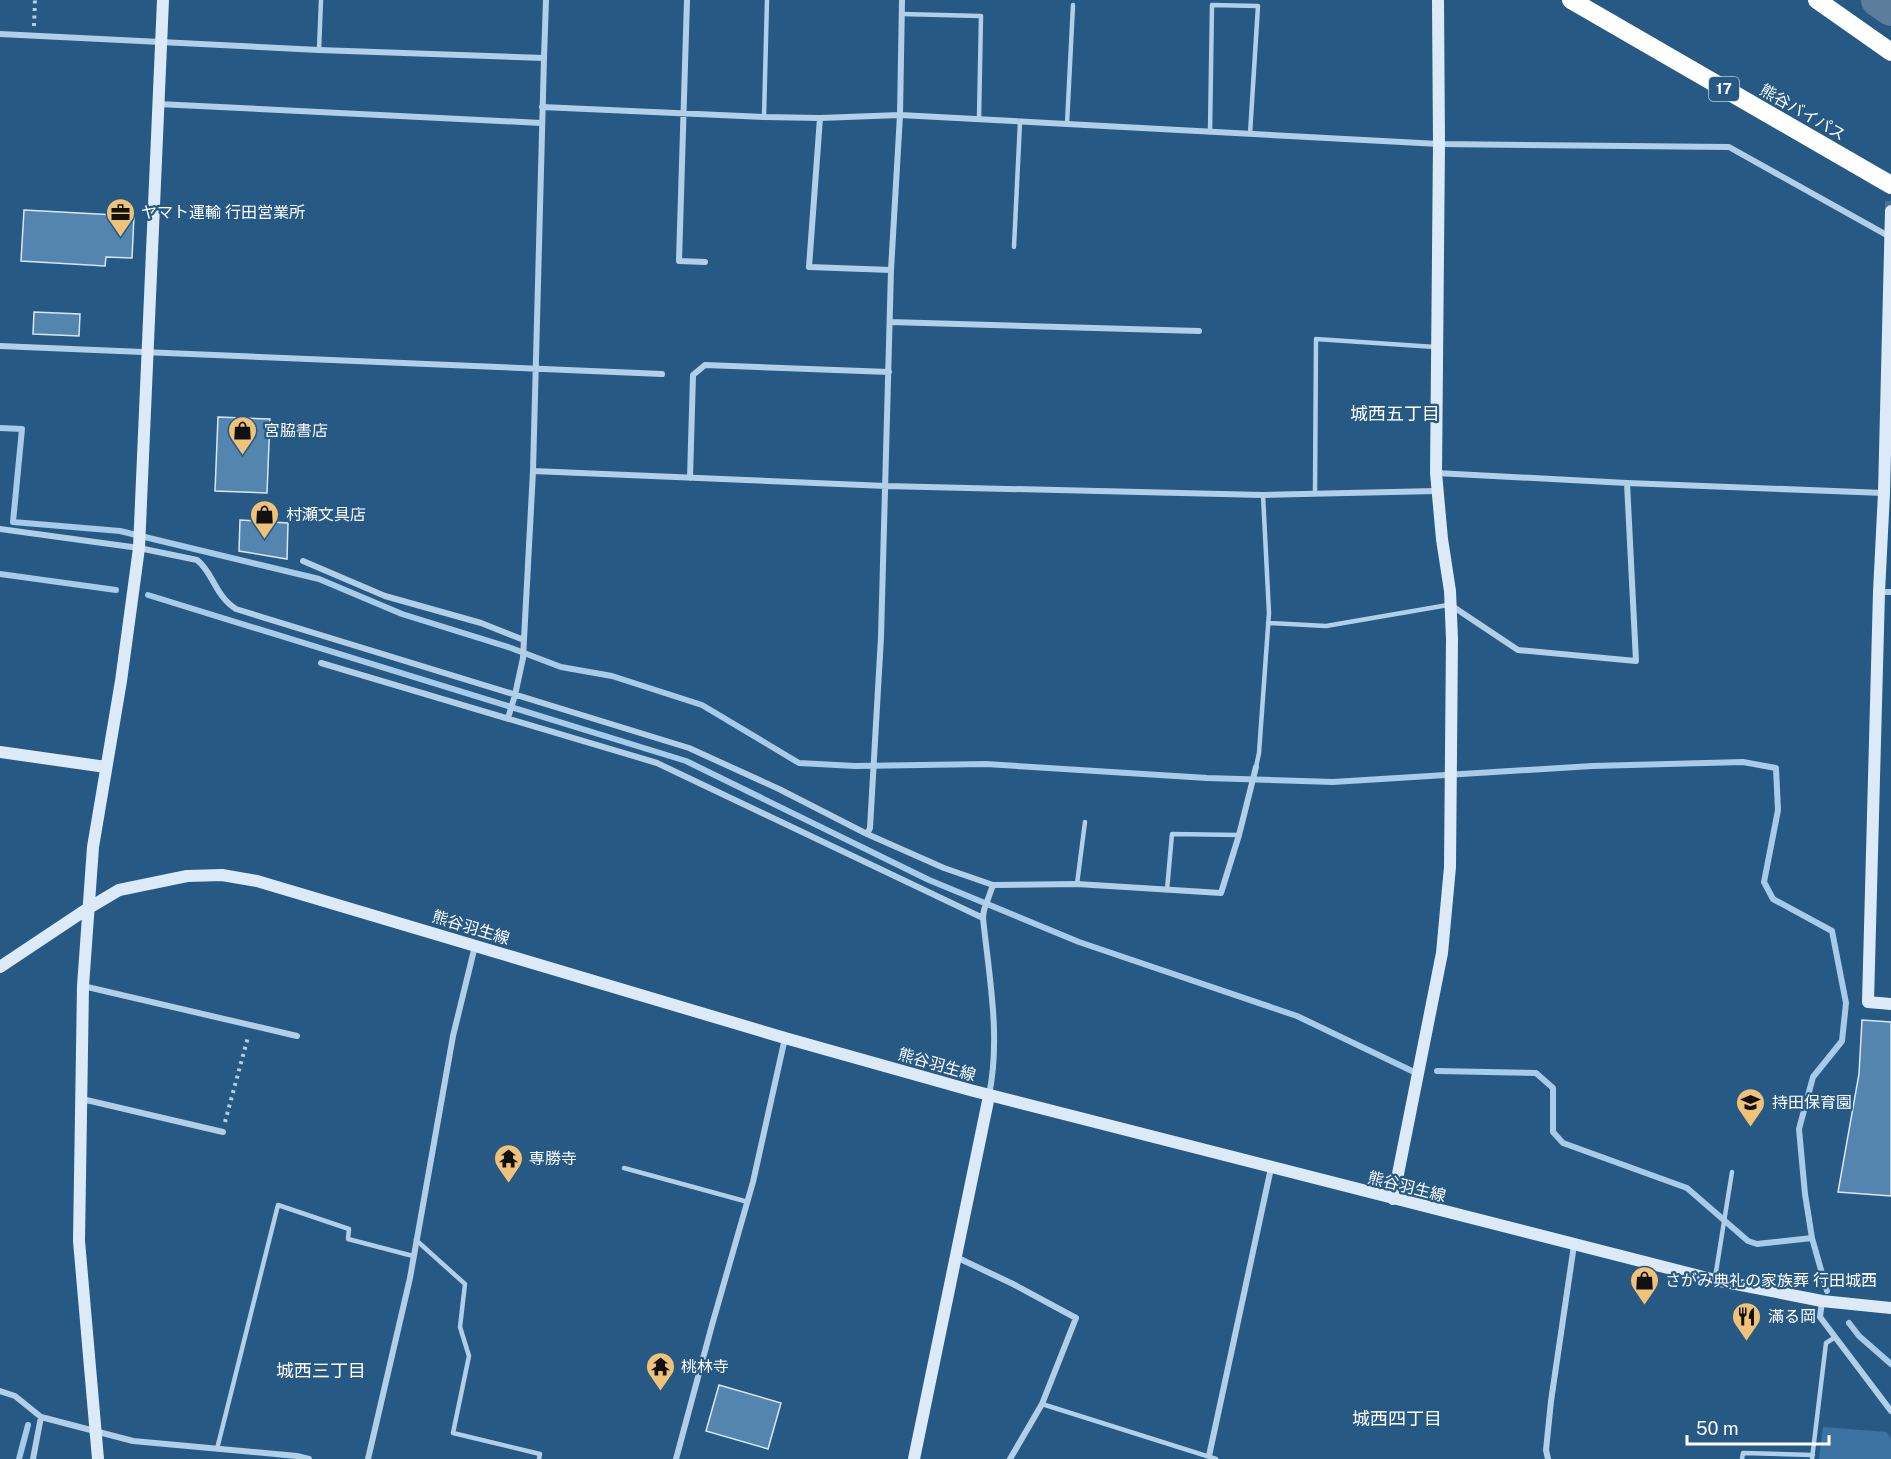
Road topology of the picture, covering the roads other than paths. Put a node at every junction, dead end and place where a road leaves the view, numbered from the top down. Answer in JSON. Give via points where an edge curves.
{"nodes":[{"id":1,"x":163,"y":0,"type":"edge"},
{"id":2,"x":321,"y":0,"type":"edge"},
{"id":3,"x":546,"y":0,"type":"edge"},
{"id":4,"x":687,"y":0,"type":"edge"},
{"id":5,"x":767,"y":0,"type":"edge"},
{"id":6,"x":902,"y":0,"type":"edge"},
{"id":7,"x":1438,"y":0,"type":"edge"},
{"id":8,"x":1571,"y":0,"type":"edge"},
{"id":9,"x":1595,"y":0,"type":"edge"},
{"id":10,"x":1817,"y":0,"type":"edge"},
{"id":11,"x":1073,"y":6,"type":"dead end"},
{"id":12,"x":902,"y":14,"type":"junction"},
{"id":13,"x":1603,"y":20,"type":"junction"},
{"id":14,"x":0,"y":34,"type":"edge"},
{"id":15,"x":161,"y":41,"type":"junction"},
{"id":16,"x":319,"y":51,"type":"junction"},
{"id":17,"x":1891,"y":52,"type":"edge"},
{"id":18,"x":544,"y":58,"type":"junction"},
{"id":19,"x":158,"y":104,"type":"junction"},
{"id":20,"x":542,"y":107,"type":"junction"},
{"id":21,"x":684,"y":112,"type":"junction"},
{"id":22,"x":900,"y":115,"type":"junction"},
{"id":23,"x":764,"y":117,"type":"junction"},
{"id":24,"x":820,"y":118,"type":"junction"},
{"id":25,"x":979,"y":119,"type":"junction"},
{"id":26,"x":1020,"y":122,"type":"junction"},
{"id":27,"x":541,"y":123,"type":"junction"},
{"id":28,"x":1067,"y":124,"type":"junction"},
{"id":29,"x":1210,"y":132,"type":"junction"},
{"id":30,"x":1250,"y":134,"type":"junction"},
{"id":31,"x":1439,"y":144,"type":"junction"},
{"id":32,"x":1891,"y":185,"type":"edge"},
{"id":33,"x":1891,"y":211,"type":"edge"},
{"id":34,"x":1890,"y":237,"type":"edge"},
{"id":35,"x":1014,"y":247,"type":"dead end"},
{"id":36,"x":705,"y":262,"type":"dead end"},
{"id":37,"x":891,"y":270,"type":"junction"},
{"id":38,"x":890,"y":322,"type":"junction"},
{"id":39,"x":1199,"y":331,"type":"dead end"},
{"id":40,"x":0,"y":346,"type":"edge"},
{"id":41,"x":1437,"y":347,"type":"junction"},
{"id":42,"x":149,"y":353,"type":"junction"},
{"id":43,"x":535,"y":369,"type":"junction"},
{"id":44,"x":889,"y":372,"type":"junction"},
{"id":45,"x":662,"y":374,"type":"dead end"},
{"id":46,"x":533,"y":471,"type":"junction"},
{"id":47,"x":1436,"y":473,"type":"junction"},
{"id":48,"x":690,"y":478,"type":"junction"},
{"id":49,"x":1627,"y":483,"type":"junction"},
{"id":50,"x":886,"y":486,"type":"junction"},
{"id":51,"x":1436,"y":491,"type":"junction"},
{"id":52,"x":1315,"y":493,"type":"junction"},
{"id":53,"x":1884,"y":493,"type":"junction"},
{"id":54,"x":1263,"y":495,"type":"junction"},
{"id":55,"x":0,"y":530,"type":"edge"},
{"id":56,"x":139,"y":540,"type":"junction"},
{"id":57,"x":303,"y":561,"type":"dead end"},
{"id":58,"x":1885,"y":592,"type":"edge"},
{"id":59,"x":1451,"y":605,"type":"junction"},
{"id":60,"x":1268,"y":623,"type":"junction"},
{"id":61,"x":524,"y":640,"type":"junction"},
{"id":62,"x":321,"y":663,"type":"dead end"},
{"id":63,"x":514,"y":699,"type":"junction"},
{"id":64,"x":508,"y":715,"type":"junction"},
{"id":65,"x":0,"y":752,"type":"edge"},
{"id":66,"x":106,"y":767,"type":"junction"},
{"id":67,"x":1256,"y":767,"type":"joint"},
{"id":68,"x":1084,"y":822,"type":"dead end"},
{"id":69,"x":867,"y":834,"type":"junction"},
{"id":70,"x":1239,"y":836,"type":"junction"},
{"id":71,"x":1077,"y":884,"type":"junction"},
{"id":72,"x":993,"y":885,"type":"junction"},
{"id":73,"x":1167,"y":890,"type":"junction"},
{"id":74,"x":87,"y":909,"type":"junction"},
{"id":75,"x":983,"y":918,"type":"junction"},
{"id":76,"x":475,"y":946,"type":"junction"},
{"id":77,"x":0,"y":968,"type":"edge"},
{"id":78,"x":83,"y":986,"type":"junction"},
{"id":79,"x":1891,"y":1004,"type":"edge"},
{"id":80,"x":297,"y":1036,"type":"dead end"},
{"id":81,"x":785,"y":1038,"type":"junction"},
{"id":82,"x":989,"y":1096,"type":"junction"},
{"id":83,"x":81,"y":1099,"type":"junction"},
{"id":84,"x":223,"y":1132,"type":"road end"},
{"id":85,"x":624,"y":1168,"type":"dead end"},
{"id":86,"x":1271,"y":1168,"type":"junction"},
{"id":87,"x":1732,"y":1172,"type":"dead end"},
{"id":88,"x":1393,"y":1199,"type":"junction"},
{"id":89,"x":748,"y":1202,"type":"junction"},
{"id":90,"x":416,"y":1240,"type":"junction"},
{"id":91,"x":1574,"y":1245,"type":"junction"},
{"id":92,"x":413,"y":1256,"type":"junction"},
{"id":93,"x":956,"y":1257,"type":"junction"},
{"id":94,"x":1714,"y":1280,"type":"junction"},
{"id":95,"x":1822,"y":1301,"type":"junction"},
{"id":96,"x":1891,"y":1308,"type":"edge"},
{"id":97,"x":1834,"y":1338,"type":"junction"},
{"id":98,"x":0,"y":1391,"type":"edge"},
{"id":99,"x":1042,"y":1404,"type":"junction"},
{"id":100,"x":1891,"y":1411,"type":"edge"},
{"id":101,"x":41,"y":1418,"type":"junction"},
{"id":102,"x":94,"y":1432,"type":"junction"},
{"id":103,"x":217,"y":1449,"type":"junction"},
{"id":104,"x":264,"y":1456,"type":"edge"},
{"id":105,"x":1209,"y":1456,"type":"junction"},
{"id":106,"x":1813,"y":1457,"type":"edge"},
{"id":107,"x":33,"y":1459,"type":"edge"},
{"id":108,"x":98,"y":1459,"type":"edge"},
{"id":109,"x":309,"y":1459,"type":"edge"},
{"id":110,"x":368,"y":1459,"type":"edge"},
{"id":111,"x":539,"y":1459,"type":"edge"},
{"id":112,"x":676,"y":1459,"type":"edge"},
{"id":113,"x":914,"y":1459,"type":"edge"},
{"id":114,"x":1010,"y":1459,"type":"edge"},
{"id":115,"x":1216,"y":1459,"type":"edge"},
{"id":116,"x":1548,"y":1459,"type":"edge"},
{"id":117,"x":1742,"y":1459,"type":"edge"}],
"edges":[{"from":1,"to":15,"type":"street"},
{"from":2,"to":16,"type":"lane"},
{"from":3,"to":18,"type":"street"},
{"from":4,"to":21,"type":"street"},
{"from":5,"to":23,"type":"lane"},
{"from":6,"to":12,"type":"street"},
{"from":7,"to":31,"type":"street"},
{"from":8,"to":13,"type":"highway","name":"熊谷バイパス","number":"17"},
{"from":9,"to":13,"type":"highway"},
{"from":10,"to":17,"type":"highway"},
{"from":11,"to":28,"type":"lane"},
{"from":12,"to":22,"type":"street"},
{"from":12,"to":25,"type":"lane","via":[[981,16]]},
{"from":13,"to":32,"type":"highway","name":"熊谷バイパス","number":"17"},
{"from":14,"to":15,"type":"street"},
{"from":15,"to":16,"type":"street"},
{"from":15,"to":19,"type":"street"},
{"from":16,"to":18,"type":"street"},
{"from":18,"to":20,"type":"street"},
{"from":19,"to":27,"type":"street"},
{"from":19,"to":42,"type":"street"},
{"from":20,"to":21,"type":"street"},
{"from":20,"to":27,"type":"street"},
{"from":21,"to":23,"type":"street"},
{"from":21,"to":36,"type":"street","via":[[679,261]]},
{"from":22,"to":24,"type":"street"},
{"from":22,"to":25,"type":"street"},
{"from":22,"to":37,"type":"street"},
{"from":23,"to":24,"type":"street"},
{"from":24,"to":37,"type":"street","via":[[809,267]]},
{"from":25,"to":26,"type":"street"},
{"from":26,"to":28,"type":"street"},
{"from":26,"to":35,"type":"lane"},
{"from":27,"to":43,"type":"street"},
{"from":28,"to":29,"type":"street"},
{"from":29,"to":30,"type":"street"},
{"from":29,"to":30,"type":"lane","via":[[1212,5],[1258,6]]},
{"from":30,"to":31,"type":"street"},
{"from":31,"to":34,"type":"street","via":[[1729,147]]},
{"from":31,"to":41,"type":"street"},
{"from":33,"to":34,"type":"street"},
{"from":34,"to":53,"type":"street"},
{"from":37,"to":38,"type":"street"},
{"from":38,"to":39,"type":"street"},
{"from":38,"to":44,"type":"street"},
{"from":40,"to":42,"type":"street"},
{"from":41,"to":47,"type":"street"},
{"from":41,"to":52,"type":"lane","via":[[1316,339]]},
{"from":42,"to":43,"type":"street"},
{"from":42,"to":56,"type":"street"},
{"from":43,"to":45,"type":"street"},
{"from":43,"to":46,"type":"street"},
{"from":44,"to":48,"type":"street","via":[[705,365],[693,375]]},
{"from":44,"to":50,"type":"street"},
{"from":46,"to":48,"type":"street"},
{"from":46,"to":61,"type":"street"},
{"from":47,"to":49,"type":"street"},
{"from":47,"to":51,"type":"street"},
{"from":48,"to":50,"type":"street"},
{"from":49,"to":53,"type":"street"},
{"from":49,"to":59,"type":"street","via":[[1636,661],[1518,650]]},
{"from":50,"to":54,"type":"street"},
{"from":50,"to":69,"type":"street","via":[[881,637]]},
{"from":51,"to":52,"type":"street"},
{"from":51,"to":59,"type":"street"},
{"from":52,"to":54,"type":"street"},
{"from":53,"to":58,"type":"street"},
{"from":54,"to":60,"type":"lane"},
{"from":55,"to":56,"type":"street"},
{"from":56,"to":63,"type":"street","via":[[203,564],[222,599],[236,609]]},
{"from":56,"to":66,"type":"street","via":[[122,681]]},
{"from":57,"to":61,"type":"street","via":[[385,597],[481,623]]},
{"from":58,"to":79,"type":"street","via":[[1868,1002]]},
{"from":59,"to":60,"type":"lane","via":[[1326,626]]},
{"from":59,"to":88,"type":"street","via":[[1450,867],[1442,953]]},
{"from":60,"to":67,"type":"lane"},
{"from":61,"to":63,"type":"street"},
{"from":62,"to":64,"type":"street"},
{"from":63,"to":64,"type":"street"},
{"from":63,"to":69,"type":"street","via":[[689,748]]},
{"from":64,"to":75,"type":"street","via":[[657,763]]},
{"from":65,"to":66,"type":"street"},
{"from":66,"to":74,"type":"street"},
{"from":67,"to":70,"type":"street"},
{"from":68,"to":71,"type":"lane"},
{"from":69,"to":72,"type":"street"},
{"from":70,"to":73,"type":"street","via":[[1221,893]]},
{"from":70,"to":73,"type":"lane","via":[[1172,834]]},
{"from":71,"to":72,"type":"street"},
{"from":71,"to":73,"type":"street"},
{"from":72,"to":75,"type":"street"},
{"from":74,"to":76,"type":"street","name":"熊谷羽生線","via":[[129,888],[187,876],[222,875],[257,881]]},
{"from":74,"to":77,"type":"street","name":"熊谷羽生線"},
{"from":74,"to":78,"type":"street"},
{"from":75,"to":82,"type":"street","via":[[993,1015],[994,1057]]},
{"from":76,"to":81,"type":"street","name":"熊谷羽生線"},
{"from":76,"to":90,"type":"street","via":[[453,1036]]},
{"from":78,"to":80,"type":"street"},
{"from":78,"to":83,"type":"street"},
{"from":81,"to":82,"type":"street","name":"熊谷羽生線"},
{"from":81,"to":89,"type":"street"},
{"from":82,"to":86,"type":"street","name":"熊谷羽生線"},
{"from":82,"to":93,"type":"street"},
{"from":83,"to":84,"type":"street"},
{"from":83,"to":102,"type":"street","via":[[79,1241]]},
{"from":85,"to":89,"type":"lane"},
{"from":86,"to":88,"type":"street","name":"熊谷羽生線"},
{"from":86,"to":105,"type":"street"},
{"from":87,"to":94,"type":"lane"},
{"from":88,"to":91,"type":"street","name":"熊谷羽生線"},
{"from":89,"to":112,"type":"street"},
{"from":90,"to":92,"type":"street"},
{"from":90,"to":111,"type":"lane","via":[[465,1284],[460,1327],[469,1356],[453,1433],[540,1454]]},
{"from":91,"to":94,"type":"street","name":"熊谷羽生線"},
{"from":91,"to":116,"type":"street","via":[[1551,1401]]},
{"from":92,"to":103,"type":"lane","via":[[348,1239],[349,1229],[278,1205]]},
{"from":92,"to":110,"type":"street"},
{"from":93,"to":99,"type":"street","via":[[1076,1318]]},
{"from":93,"to":113,"type":"street"},
{"from":94,"to":95,"type":"street","name":"熊谷羽生線"},
{"from":95,"to":96,"type":"street","name":"熊谷羽生線"},
{"from":95,"to":97,"type":"street","via":[[1820,1317]]},
{"from":97,"to":100,"type":"street"},
{"from":97,"to":106,"type":"lane","via":[[1826,1343]]},
{"from":98,"to":101,"type":"street","via":[[15,1396]]},
{"from":99,"to":105,"type":"lane"},
{"from":99,"to":114,"type":"street"},
{"from":101,"to":102,"type":"street"},
{"from":101,"to":107,"type":"street"},
{"from":102,"to":103,"type":"street","via":[[133,1441]]},
{"from":102,"to":108,"type":"street"},
{"from":103,"to":104,"type":"street"},
{"from":104,"to":109,"type":"street"},
{"from":105,"to":115,"type":"lane"},
{"from":106,"to":117,"type":"lane","via":[[1743,1453]]}]}
